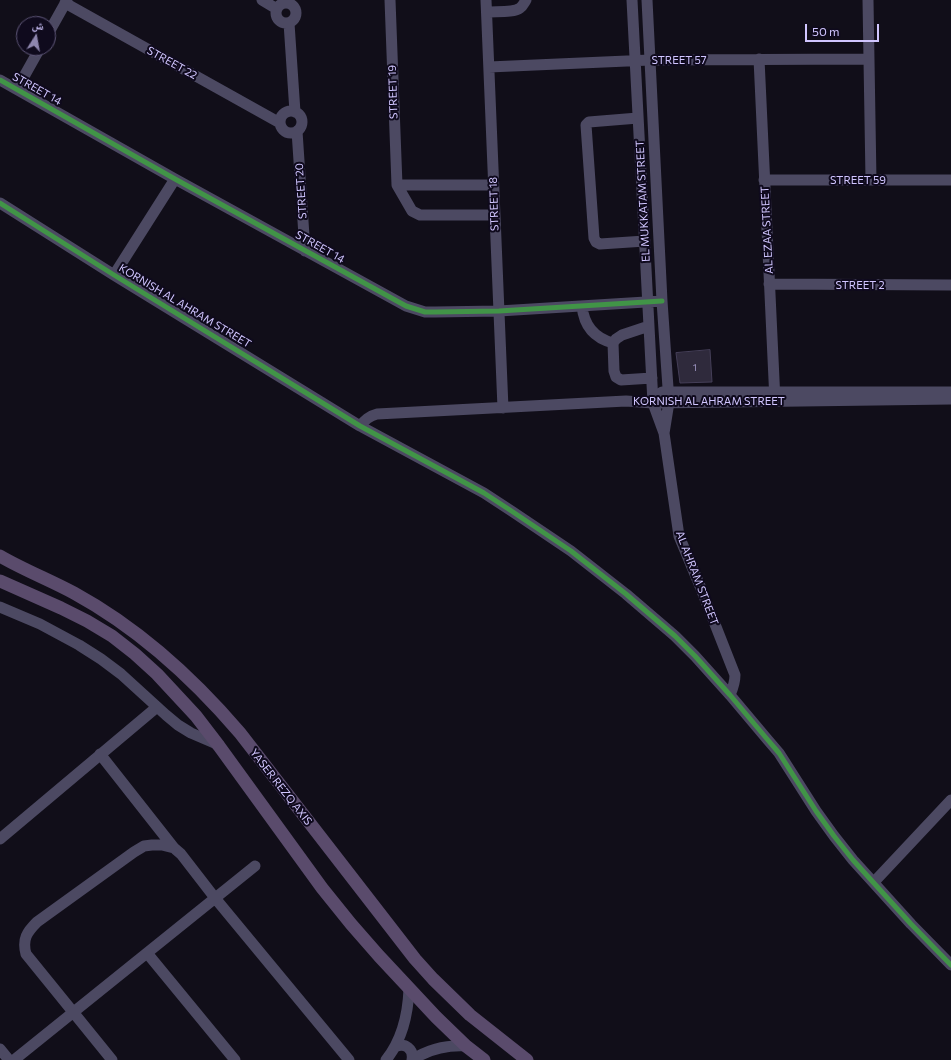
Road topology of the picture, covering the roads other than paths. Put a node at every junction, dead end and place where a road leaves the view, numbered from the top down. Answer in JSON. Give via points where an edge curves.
{"nodes":[{"id":1,"x":262,"y":0,"type":"edge"},
{"id":2,"x":390,"y":0,"type":"edge"},
{"id":3,"x":486,"y":0,"type":"edge"},
{"id":4,"x":526,"y":0,"type":"edge"},
{"id":5,"x":632,"y":0,"type":"edge"},
{"id":6,"x":647,"y":0,"type":"edge"},
{"id":7,"x":868,"y":0,"type":"edge"},
{"id":8,"x":66,"y":2,"type":"edge"},
{"id":9,"x":283,"y":4,"type":"edge"},
{"id":10,"x":487,"y":12,"type":"junction"},
{"id":11,"x":56,"y":20,"type":"edge"},
{"id":12,"x":289,"y":23,"type":"junction"},
{"id":13,"x":36,"y":56,"type":"edge"},
{"id":14,"x":759,"y":59,"type":"junction"},
{"id":15,"x":869,"y":59,"type":"junction"},
{"id":16,"x":635,"y":60,"type":"junction"},
{"id":17,"x":650,"y":60,"type":"junction"},
{"id":18,"x":489,"y":67,"type":"junction"},
{"id":19,"x":0,"y":80,"type":"edge"},
{"id":20,"x":17,"y":89,"type":"junction"},
{"id":21,"x":295,"y":112,"type":"junction"},
{"id":22,"x":638,"y":118,"type":"junction"},
{"id":23,"x":280,"y":122,"type":"junction"},
{"id":24,"x":297,"y":131,"type":"junction"},
{"id":25,"x":175,"y":179,"type":"junction"},
{"id":26,"x":764,"y":180,"type":"junction"},
{"id":27,"x":871,"y":180,"type":"junction"},
{"id":28,"x":951,"y":180,"type":"edge"},
{"id":29,"x":397,"y":185,"type":"junction"},
{"id":30,"x":493,"y":185,"type":"junction"},
{"id":31,"x":0,"y":203,"type":"edge"},
{"id":32,"x":495,"y":215,"type":"junction"},
{"id":33,"x":645,"y":241,"type":"junction"},
{"id":34,"x":305,"y":251,"type":"junction"},
{"id":35,"x":114,"y":275,"type":"junction"},
{"id":36,"x":769,"y":284,"type":"junction"},
{"id":37,"x":951,"y":285,"type":"edge"},
{"id":38,"x":662,"y":301,"type":"junction"},
{"id":39,"x":648,"y":302,"type":"junction"},
{"id":40,"x":582,"y":306,"type":"junction"},
{"id":41,"x":499,"y":311,"type":"junction"},
{"id":42,"x":649,"y":326,"type":"junction"},
{"id":43,"x":613,"y":343,"type":"junction"},
{"id":44,"x":652,"y":378,"type":"junction"},
{"id":45,"x":951,"y":392,"type":"edge"},
{"id":46,"x":669,"y":397,"type":"junction"},
{"id":47,"x":775,"y":397,"type":"junction"},
{"id":48,"x":653,"y":398,"type":"junction"},
{"id":49,"x":951,"y":399,"type":"edge"},
{"id":50,"x":503,"y":408,"type":"junction"},
{"id":51,"x":360,"y":426,"type":"junction"},
{"id":52,"x":664,"y":433,"type":"junction"},
{"id":53,"x":0,"y":556,"type":"edge"},
{"id":54,"x":0,"y":581,"type":"edge"},
{"id":55,"x":0,"y":607,"type":"edge"},
{"id":56,"x":730,"y":694,"type":"junction"},
{"id":57,"x":157,"y":707,"type":"junction"},
{"id":58,"x":219,"y":746,"type":"junction"},
{"id":59,"x":100,"y":754,"type":"junction"},
{"id":60,"x":951,"y":800,"type":"edge"},
{"id":61,"x":0,"y":838,"type":"edge"},
{"id":62,"x":174,"y":848,"type":"junction"},
{"id":63,"x":255,"y":866,"type":"dead end"},
{"id":64,"x":874,"y":882,"type":"junction"},
{"id":65,"x":215,"y":898,"type":"junction"},
{"id":66,"x":147,"y":953,"type":"junction"},
{"id":67,"x":951,"y":965,"type":"edge"},
{"id":68,"x":409,"y":989,"type":"junction"},
{"id":69,"x":74,"y":1012,"type":"junction"},
{"id":70,"x":466,"y":1046,"type":"junction"},
{"id":71,"x":395,"y":1047,"type":"junction"},
{"id":72,"x":0,"y":1049,"type":"edge"},
{"id":73,"x":9,"y":1060,"type":"edge"},
{"id":74,"x":14,"y":1060,"type":"edge"},
{"id":75,"x":112,"y":1060,"type":"edge"},
{"id":76,"x":234,"y":1060,"type":"edge"},
{"id":77,"x":349,"y":1060,"type":"edge"},
{"id":78,"x":386,"y":1060,"type":"edge"},
{"id":79,"x":412,"y":1060,"type":"edge"},
{"id":80,"x":484,"y":1060,"type":"edge"},
{"id":81,"x":527,"y":1060,"type":"edge"}],
"edges":[{"from":1,"to":9,"type":"street"},
{"from":2,"to":29,"type":"street","name":"STREET 19"},
{"from":3,"to":10,"type":"street","name":"STREET 18"},
{"from":4,"to":10,"type":"street","via":[[516,10]]},
{"from":5,"to":16,"type":"street","name":"EL MUKKATAM STREET"},
{"from":6,"to":17,"type":"street","name":"EL MUKKATAM STREET"},
{"from":7,"to":15,"type":"street"},
{"from":8,"to":11,"type":"street"},
{"from":8,"to":23,"type":"street","name":"STREET 22"},
{"from":9,"to":12,"type":"street","via":[[276,16],[284,24]]},
{"from":9,"to":12,"type":"street","via":[[293,6],[296,13],[295,18]]},
{"from":10,"to":18,"type":"street","name":"STREET 18"},
{"from":12,"to":21,"type":"street"},
{"from":13,"to":20,"type":"street"},
{"from":14,"to":15,"type":"street","name":"STREET 57"},
{"from":14,"to":17,"type":"street","name":"STREET 57"},
{"from":14,"to":26,"type":"street","name":"AL EZAA STREET"},
{"from":15,"to":27,"type":"street"},
{"from":16,"to":17,"type":"street","name":"STREET 57"},
{"from":16,"to":18,"type":"street","name":"STREET 57"},
{"from":16,"to":22,"type":"street","name":"EL MUKKATAM STREET"},
{"from":17,"to":38,"type":"street","name":"EL MUKKATAM STREET"},
{"from":18,"to":30,"type":"street","name":"STREET 18"},
{"from":19,"to":20,"type":"street","name":"STREET 14"},
{"from":20,"to":25,"type":"street","name":"STREET 14"},
{"from":21,"to":23,"type":"street","via":[[283,114]]},
{"from":21,"to":24,"type":"street","via":[[300,116],[302,123]]},
{"from":22,"to":33,"type":"street","name":"EL MUKKATAM STREET"},
{"from":22,"to":33,"type":"street","via":[[589,122],[586,125],[596,242],[600,244]]},
{"from":23,"to":24,"type":"street","via":[[285,131]]},
{"from":24,"to":34,"type":"street","name":"STREET 20"},
{"from":25,"to":34,"type":"street","name":"STREET 14"},
{"from":25,"to":35,"type":"street"},
{"from":26,"to":27,"type":"street","name":"STREET 59"},
{"from":26,"to":36,"type":"street","name":"AL EZAA STREET"},
{"from":27,"to":28,"type":"street","name":"STREET 59"},
{"from":29,"to":30,"type":"street"},
{"from":29,"to":32,"type":"street","name":"STREET 19","via":[[412,211],[420,215]]},
{"from":30,"to":32,"type":"street","name":"STREET 18"},
{"from":31,"to":35,"type":"street","name":"KORNISH AL AHRAM STREET"},
{"from":32,"to":41,"type":"street","name":"STREET 18"},
{"from":33,"to":39,"type":"street","name":"EL MUKKATAM STREET"},
{"from":34,"to":41,"type":"street","name":"STREET 14","via":[[415,310]]},
{"from":35,"to":51,"type":"street","name":"KORNISH AL AHRAM STREET"},
{"from":36,"to":37,"type":"street","name":"STREET 2"},
{"from":36,"to":47,"type":"street","name":"AL EZAA STREET"},
{"from":38,"to":39,"type":"street","name":"STREET 14"},
{"from":38,"to":46,"type":"street","name":"EL MUKKATAM STREET"},
{"from":39,"to":40,"type":"street","name":"STREET 14"},
{"from":39,"to":42,"type":"street","name":"EL MUKKATAM STREET"},
{"from":40,"to":41,"type":"street","name":"STREET 14"},
{"from":40,"to":43,"type":"street","via":[[584,319],[591,330],[601,339]]},
{"from":41,"to":50,"type":"street","name":"STREET 18"},
{"from":42,"to":43,"type":"street","via":[[622,335]]},
{"from":42,"to":44,"type":"street","name":"EL MUKKATAM STREET"},
{"from":43,"to":44,"type":"street","via":[[616,377],[621,380]]},
{"from":44,"to":48,"type":"street","name":"EL MUKKATAM STREET"},
{"from":45,"to":47,"type":"street","name":"KORNISH AL AHRAM STREET"},
{"from":46,"to":47,"type":"street","name":"KORNISH AL AHRAM STREET"},
{"from":46,"to":48,"type":"street","name":"KORNISH AL AHRAM STREET"},
{"from":46,"to":52,"type":"street","name":"AL AHRAM STREET"},
{"from":47,"to":49,"type":"street","name":"KORNISH AL AHRAM STREET"},
{"from":48,"to":50,"type":"street","name":"KORNISH AL AHRAM STREET"},
{"from":48,"to":52,"type":"street","name":"AL AHRAM STREET"},
{"from":50,"to":51,"type":"street","name":"KORNISH AL AHRAM STREET","via":[[377,414],[364,420]]},
{"from":51,"to":56,"type":"street","name":"KORNISH AL AHRAM STREET","via":[[484,493],[571,551],[674,636]]},
{"from":52,"to":56,"type":"street","name":"AL AHRAM STREET","via":[[679,536],[735,675]]},
{"from":53,"to":81,"type":"main road","name":"YASER REZQ AXIS","via":[[74,593],[98,608],[143,639],[185,675],[240,734],[415,959],[470,1015]]},
{"from":54,"to":58,"type":"main road","via":[[88,620],[112,636],[157,674],[196,716]]},
{"from":55,"to":57,"type":"street","via":[[40,624],[84,648],[121,674]]},
{"from":56,"to":64,"type":"street","name":"KORNISH AL AHRAM STREET","via":[[768,739],[834,836]]},
{"from":57,"to":58,"type":"street","via":[[178,725]]},
{"from":57,"to":59,"type":"street"},
{"from":58,"to":68,"type":"main road","via":[[322,888]]},
{"from":59,"to":61,"type":"street"},
{"from":59,"to":62,"type":"street"},
{"from":60,"to":64,"type":"street"},
{"from":62,"to":65,"type":"street"},
{"from":62,"to":69,"type":"street","via":[[152,844],[144,846],[29,930],[25,938],[26,954]]},
{"from":63,"to":65,"type":"street"},
{"from":64,"to":67,"type":"street","name":"KORNISH AL AHRAM STREET"},
{"from":65,"to":66,"type":"street"},
{"from":65,"to":77,"type":"street"},
{"from":66,"to":69,"type":"street"},
{"from":66,"to":76,"type":"street"},
{"from":68,"to":70,"type":"main road"},
{"from":68,"to":71,"type":"street","via":[[406,1016]]},
{"from":69,"to":74,"type":"street"},
{"from":69,"to":75,"type":"street"},
{"from":70,"to":79,"type":"street","via":[[436,1048]]},
{"from":70,"to":80,"type":"main road"},
{"from":71,"to":78,"type":"street"},
{"from":71,"to":79,"type":"street","via":[[408,1047],[412,1053]]},
{"from":72,"to":73,"type":"street"}]}
